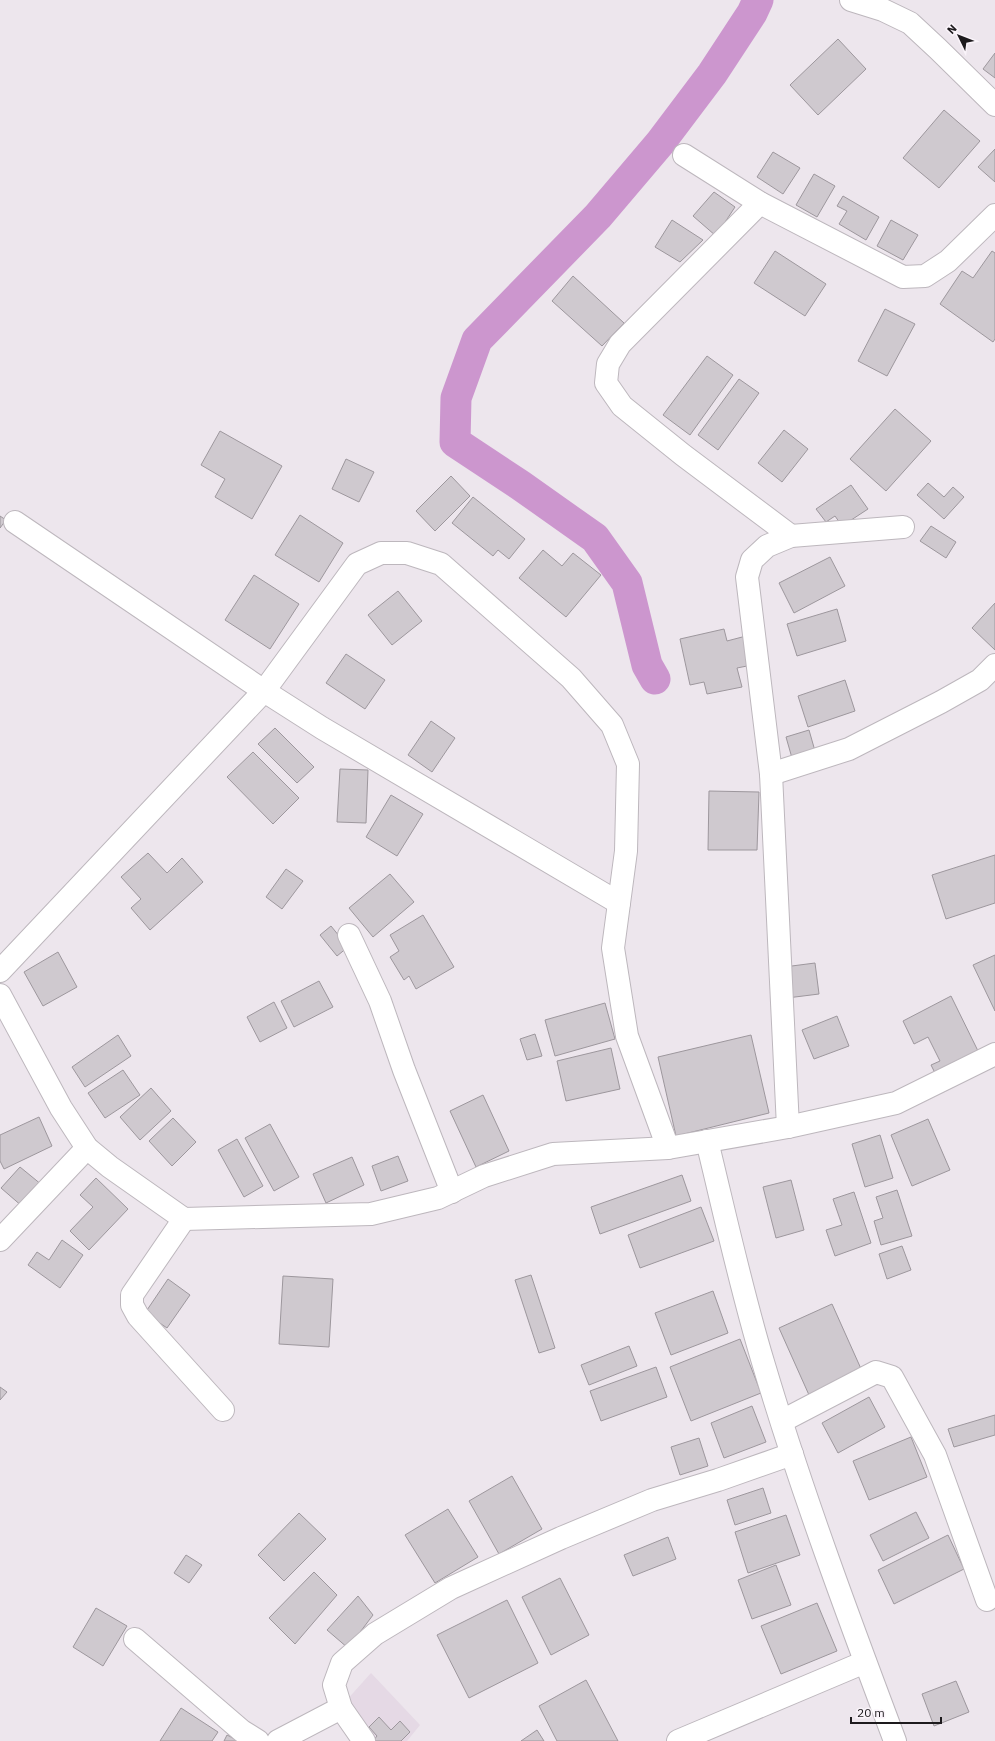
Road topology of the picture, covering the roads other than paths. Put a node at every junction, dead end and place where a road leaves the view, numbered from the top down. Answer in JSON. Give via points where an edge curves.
{"nodes":[{"id":1,"x":853,"y":0,"type":"edge"},
{"id":2,"x":995,"y":105,"type":"edge"},
{"id":3,"x":684,"y":155,"type":"dead end"},
{"id":4,"x":760,"y":202,"type":"junction"},
{"id":5,"x":995,"y":215,"type":"edge"},
{"id":6,"x":15,"y":522,"type":"dead end"},
{"id":7,"x":903,"y":527,"type":"dead end"},
{"id":8,"x":791,"y":536,"type":"junction"},
{"id":9,"x":995,"y":665,"type":"edge"},
{"id":10,"x":264,"y":691,"type":"junction"},
{"id":11,"x":771,"y":774,"type":"junction"},
{"id":12,"x":619,"y":903,"type":"junction"},
{"id":13,"x":349,"y":935,"type":"dead end"},
{"id":14,"x":0,"y":971,"type":"edge"},
{"id":15,"x":0,"y":995,"type":"edge"},
{"id":16,"x":995,"y":1054,"type":"edge"},
{"id":17,"x":788,"y":1127,"type":"junction"},
{"id":18,"x":707,"y":1141,"type":"junction"},
{"id":19,"x":87,"y":1148,"type":"junction"},
{"id":20,"x":668,"y":1148,"type":"junction"},
{"id":21,"x":452,"y":1192,"type":"junction"},
{"id":22,"x":184,"y":1219,"type":"junction"},
{"id":23,"x":0,"y":1240,"type":"edge"},
{"id":24,"x":223,"y":1410,"type":"dead end"},
{"id":25,"x":782,"y":1421,"type":"junction"},
{"id":26,"x":792,"y":1454,"type":"junction"},
{"id":27,"x":987,"y":1600,"type":"dead end"},
{"id":28,"x":135,"y":1639,"type":"dead end"},
{"id":29,"x":865,"y":1662,"type":"junction"},
{"id":30,"x":340,"y":1708,"type":"junction"},
{"id":31,"x":258,"y":1741,"type":"edge"},
{"id":32,"x":278,"y":1741,"type":"edge"},
{"id":33,"x":364,"y":1741,"type":"edge"},
{"id":34,"x":679,"y":1741,"type":"edge"},
{"id":35,"x":894,"y":1741,"type":"edge"}],
"edges":[{"from":1,"to":2,"type":"street","via":[[910,23]]},
{"from":3,"to":4,"type":"street"},
{"from":4,"to":5,"type":"street","via":[[903,277],[925,276],[948,261]]},
{"from":4,"to":8,"type":"street","via":[[620,344],[608,364],[606,383],[622,406]]},
{"from":6,"to":10,"type":"street"},
{"from":7,"to":8,"type":"street"},
{"from":8,"to":11,"type":"street","via":[[768,546],[752,560],[747,577]]},
{"from":9,"to":11,"type":"street","via":[[980,680],[849,749]]},
{"from":10,"to":12,"type":"street"},
{"from":10,"to":12,"type":"street","via":[[357,564],[381,553],[407,553],[441,564],[571,678],[612,725],[628,764],[626,851]]},
{"from":10,"to":14,"type":"street"},
{"from":11,"to":17,"type":"street"},
{"from":12,"to":20,"type":"street","via":[[613,948],[627,1036]]},
{"from":13,"to":21,"type":"street","via":[[380,1001]]},
{"from":15,"to":19,"type":"street","via":[[61,1108]]},
{"from":16,"to":17,"type":"street","via":[[896,1103]]},
{"from":17,"to":18,"type":"street"},
{"from":18,"to":20,"type":"street"},
{"from":18,"to":25,"type":"street","via":[[761,1354]]},
{"from":19,"to":22,"type":"street"},
{"from":19,"to":23,"type":"street"},
{"from":20,"to":21,"type":"street","via":[[553,1154],[484,1176]]},
{"from":21,"to":22,"type":"street","via":[[438,1198],[371,1214]]},
{"from":22,"to":24,"type":"street","via":[[132,1295],[132,1305],[138,1316]]},
{"from":25,"to":26,"type":"street"},
{"from":25,"to":27,"type":"street","via":[[876,1372],[892,1377],[935,1455]]},
{"from":26,"to":29,"type":"street"},
{"from":26,"to":30,"type":"street","via":[[652,1500],[451,1588],[375,1634],[342,1663],[334,1685]]},
{"from":28,"to":31,"type":"street","via":[[242,1731]]},
{"from":29,"to":34,"type":"street"},
{"from":29,"to":35,"type":"street"},
{"from":30,"to":32,"type":"street"},
{"from":30,"to":33,"type":"street"}]}
